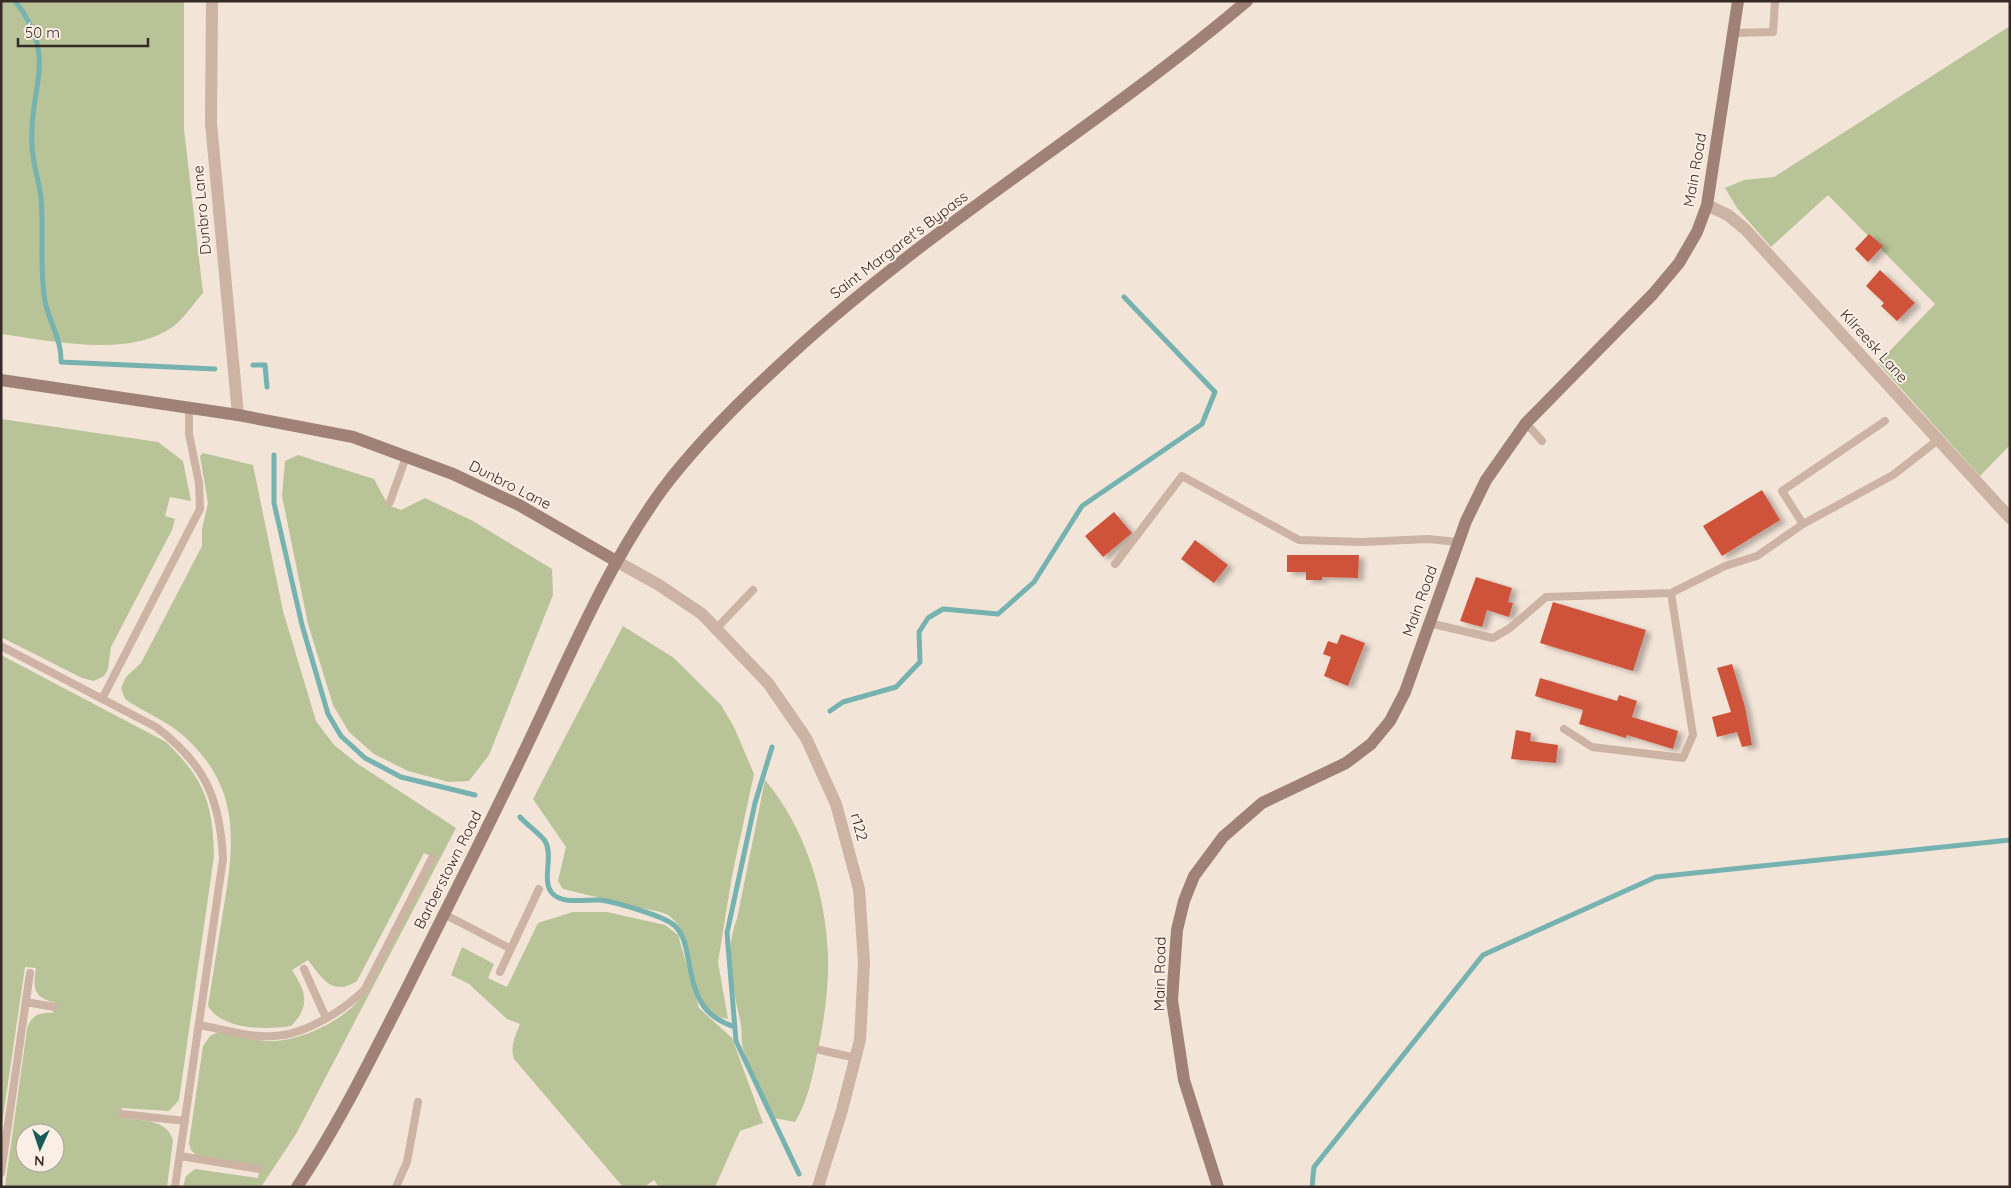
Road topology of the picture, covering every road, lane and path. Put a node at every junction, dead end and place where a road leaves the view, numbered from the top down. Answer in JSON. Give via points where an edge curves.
{"nodes":[{"id":1,"x":212,"y":1,"type":"edge"},
{"id":2,"x":1247,"y":1,"type":"edge"},
{"id":3,"x":1738,"y":1,"type":"edge"},
{"id":4,"x":1775,"y":1,"type":"edge"},
{"id":5,"x":1733,"y":33,"type":"junction"},
{"id":6,"x":1707,"y":205,"type":"junction"},
{"id":7,"x":1,"y":380,"type":"edge"},
{"id":8,"x":189,"y":407,"type":"junction"},
{"id":9,"x":238,"y":415,"type":"junction"},
{"id":10,"x":1885,"y":421,"type":"dead end"},
{"id":11,"x":1526,"y":423,"type":"junction"},
{"id":12,"x":1938,"y":440,"type":"junction"},
{"id":13,"x":1542,"y":441,"type":"dead end"},
{"id":14,"x":406,"y":457,"type":"junction"},
{"id":15,"x":390,"y":502,"type":"dead end"},
{"id":16,"x":2010,"y":518,"type":"edge"},
{"id":17,"x":1803,"y":524,"type":"junction"},
{"id":18,"x":1458,"y":542,"type":"junction"},
{"id":19,"x":616,"y":561,"type":"junction"},
{"id":20,"x":1115,"y":564,"type":"dead end"},
{"id":21,"x":753,"y":590,"type":"dead end"},
{"id":22,"x":1671,"y":593,"type":"junction"},
{"id":23,"x":1428,"y":623,"type":"junction"},
{"id":24,"x":716,"y":629,"type":"junction"},
{"id":25,"x":1,"y":646,"type":"edge"},
{"id":26,"x":102,"y":699,"type":"junction"},
{"id":27,"x":1564,"y":730,"type":"dead end"},
{"id":28,"x":432,"y":858,"type":"dead end"},
{"id":29,"x":539,"y":889,"type":"dead end"},
{"id":30,"x":444,"y":914,"type":"junction"},
{"id":31,"x":511,"y":949,"type":"junction"},
{"id":32,"x":304,"y":969,"type":"dead end"},
{"id":33,"x":500,"y":972,"type":"dead end"},
{"id":34,"x":30,"y":973,"type":"dead end"},
{"id":35,"x":26,"y":1002,"type":"junction"},
{"id":36,"x":54,"y":1007,"type":"dead end"},
{"id":37,"x":326,"y":1018,"type":"junction"},
{"id":38,"x":199,"y":1025,"type":"junction"},
{"id":39,"x":820,"y":1050,"type":"dead end"},
{"id":40,"x":856,"y":1058,"type":"junction"},
{"id":41,"x":418,"y":1102,"type":"dead end"},
{"id":42,"x":122,"y":1114,"type":"dead end"},
{"id":43,"x":185,"y":1122,"type":"junction"},
{"id":44,"x":180,"y":1156,"type":"junction"},
{"id":45,"x":259,"y":1170,"type":"dead end"},
{"id":46,"x":1,"y":1173,"type":"edge"},
{"id":47,"x":175,"y":1187,"type":"edge"},
{"id":48,"x":297,"y":1187,"type":"edge"},
{"id":49,"x":396,"y":1187,"type":"edge"},
{"id":50,"x":818,"y":1187,"type":"edge"},
{"id":51,"x":1218,"y":1187,"type":"edge"}],
"edges":[{"from":1,"to":9,"type":"street","name":"Dunbro Lane","via":[[211,123]]},
{"from":2,"to":19,"type":"main road","name":"Saint Margaret's Bypass","via":[[1204,38],[880,277],[820,325],[730,411],[690,455],[659,494]]},
{"from":3,"to":5,"type":"main road","name":"Main Road"},
{"from":4,"to":5,"type":"lane","via":[[1773,32]]},
{"from":5,"to":6,"type":"main road","name":"Main Road"},
{"from":6,"to":11,"type":"main road","name":"Main Road","via":[[1697,232],[1679,263],[1653,294]]},
{"from":6,"to":12,"type":"street","name":"Kilreesk Lane","via":[[1745,229]]},
{"from":7,"to":8,"type":"main road","name":"Dunbro Lane"},
{"from":8,"to":9,"type":"main road","name":"Dunbro Lane"},
{"from":8,"to":26,"type":"lane","via":[[189,434],[199,483],[200,509]]},
{"from":9,"to":14,"type":"main road","name":"Dunbro Lane","via":[[353,438]]},
{"from":10,"to":17,"type":"lane","via":[[1782,492]]},
{"from":11,"to":13,"type":"lane"},
{"from":11,"to":18,"type":"main road","name":"Main Road","via":[[1486,480]]},
{"from":12,"to":16,"type":"street","name":"Kilreesk Lane"},
{"from":12,"to":17,"type":"lane","via":[[1893,475]]},
{"from":14,"to":15,"type":"lane"},
{"from":14,"to":19,"type":"main road","name":"Dunbro Lane","via":[[453,474],[519,505]]},
{"from":17,"to":22,"type":"lane","via":[[1757,556],[1725,566]]},
{"from":18,"to":20,"type":"lane","via":[[1428,539],[1299,540],[1182,476]]},
{"from":18,"to":23,"type":"main road","name":"Main Road"},
{"from":19,"to":24,"type":"street","name":"r122","via":[[702,614]]},
{"from":19,"to":30,"type":"main road","name":"Barberstown Road"},
{"from":21,"to":24,"type":"lane"},
{"from":22,"to":23,"type":"lane","via":[[1546,597],[1493,638]]},
{"from":22,"to":27,"type":"lane","via":[[1693,735],[1684,758],[1592,748]]},
{"from":23,"to":51,"type":"main road","name":"Main Road","via":[[1405,692],[1390,721],[1370,744],[1346,763],[1262,803],[1243,817],[1209,853],[1194,876],[1184,901],[1176,930],[1172,1000],[1184,1080]]},
{"from":24,"to":40,"type":"street","name":"r122","via":[[768,683],[806,738],[836,804],[860,898],[864,963]]},
{"from":25,"to":26,"type":"lane"},
{"from":26,"to":38,"type":"lane","via":[[156,727],[176,742],[197,766],[213,797],[221,825],[223,859]]},
{"from":28,"to":37,"type":"lane","via":[[365,989],[350,1004]]},
{"from":29,"to":31,"type":"lane"},
{"from":30,"to":31,"type":"lane"},
{"from":30,"to":48,"type":"main road","name":"Barberstown Road","via":[[344,1109]]},
{"from":31,"to":33,"type":"lane"},
{"from":32,"to":37,"type":"lane"},
{"from":34,"to":35,"type":"lane"},
{"from":35,"to":36,"type":"lane"},
{"from":35,"to":46,"type":"lane"},
{"from":37,"to":38,"type":"lane","via":[[276,1036]]},
{"from":38,"to":43,"type":"lane"},
{"from":39,"to":40,"type":"lane"},
{"from":40,"to":50,"type":"street","name":"r122"},
{"from":41,"to":49,"type":"lane","via":[[407,1162]]},
{"from":42,"to":43,"type":"lane"},
{"from":43,"to":44,"type":"lane"},
{"from":44,"to":45,"type":"lane"},
{"from":44,"to":47,"type":"lane"}]}
